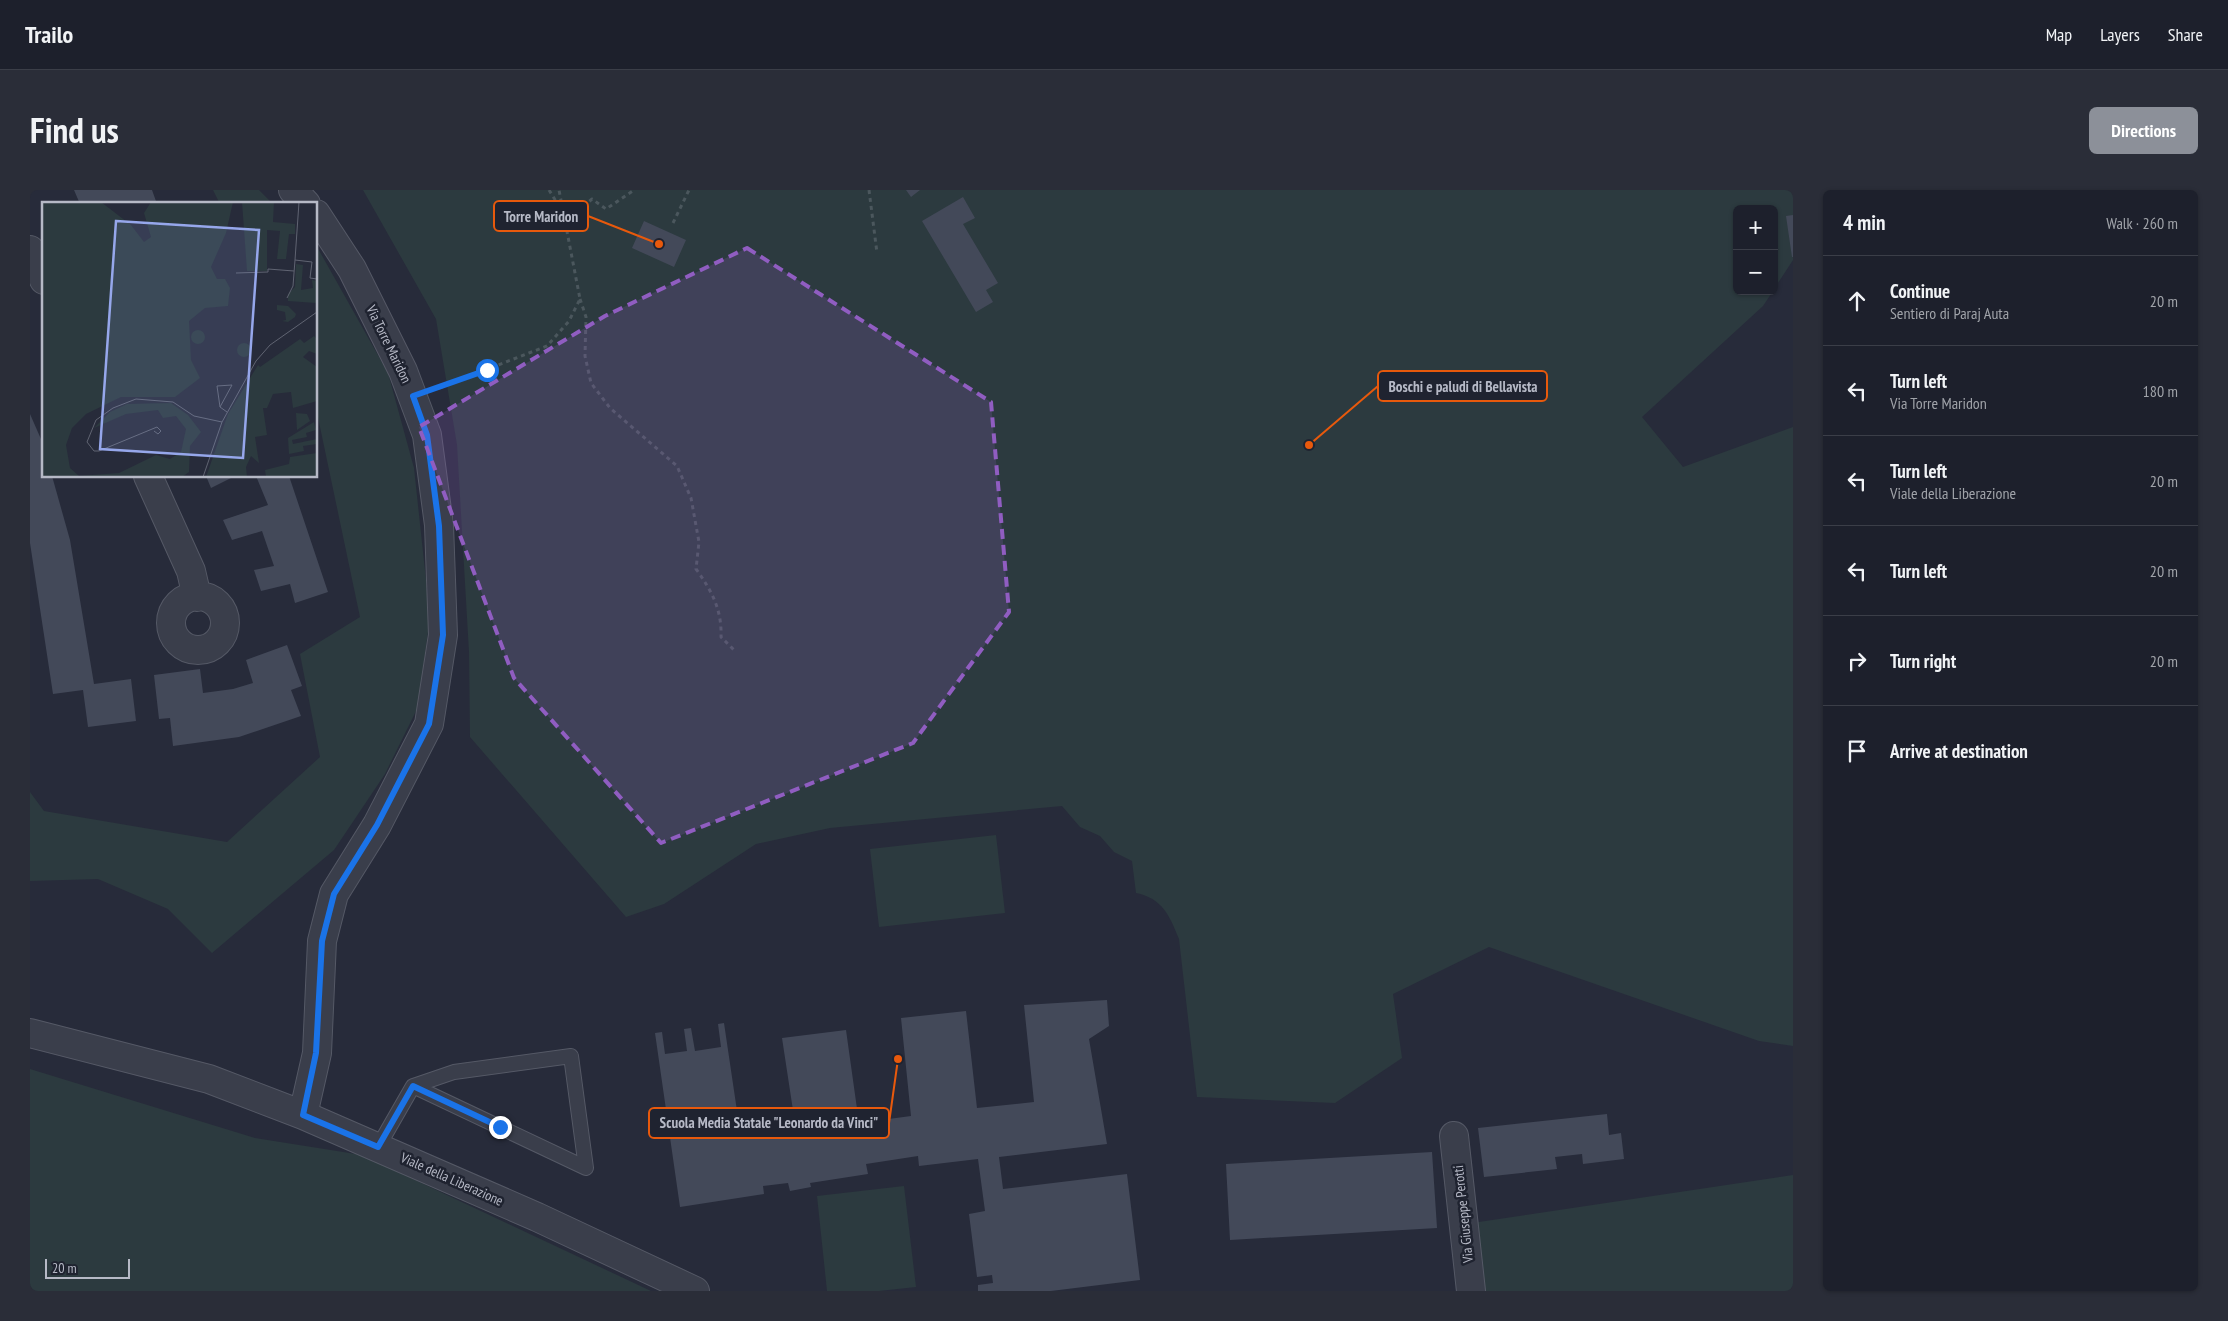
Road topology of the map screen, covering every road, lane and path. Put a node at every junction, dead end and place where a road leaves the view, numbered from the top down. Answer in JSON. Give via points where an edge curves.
{"nodes":[{"id":1,"x":293,"y":190,"type":"edge"},
{"id":2,"x":549,"y":190,"type":"edge"},
{"id":3,"x":559,"y":190,"type":"edge"},
{"id":4,"x":634,"y":190,"type":"edge"},
{"id":5,"x":689,"y":190,"type":"edge"},
{"id":6,"x":869,"y":190,"type":"edge"},
{"id":7,"x":304,"y":202,"type":"edge"},
{"id":8,"x":563,"y":213,"type":"junction"},
{"id":9,"x":318,"y":217,"type":"edge"},
{"id":10,"x":565,"y":222,"type":"junction"},
{"id":11,"x":673,"y":223,"type":"dead end"},
{"id":12,"x":30,"y":250,"type":"edge"},
{"id":13,"x":877,"y":253,"type":"dead end"},
{"id":14,"x":42,"y":276,"type":"edge"},
{"id":15,"x":580,"y":299,"type":"junction"},
{"id":16,"x":413,"y":396,"type":"junction"},
{"id":17,"x":149,"y":478,"type":"edge"},
{"id":18,"x":197,"y":597,"type":"dead end"},
{"id":19,"x":734,"y":650,"type":"dead end"},
{"id":20,"x":30,"y":1033,"type":"edge"},
{"id":21,"x":413,"y":1086,"type":"junction"},
{"id":22,"x":303,"y":1115,"type":"junction"},
{"id":23,"x":1454,"y":1136,"type":"dead end"},
{"id":24,"x":378,"y":1147,"type":"junction"},
{"id":25,"x":695,"y":1291,"type":"edge"},
{"id":26,"x":1471,"y":1291,"type":"edge"}],
"edges":[{"from":1,"to":7,"type":"street"},
{"from":2,"to":8,"type":"path"},
{"from":3,"to":8,"type":"path"},
{"from":4,"to":10,"type":"path","via":[[606,209],[592,199]]},
{"from":5,"to":11,"type":"path"},
{"from":6,"to":13,"type":"path"},
{"from":8,"to":10,"type":"path"},
{"from":9,"to":16,"type":"street","name":"Via Torre Maridon","via":[[352,269]]},
{"from":10,"to":15,"type":"path"},
{"from":12,"to":14,"type":"street"},
{"from":15,"to":16,"type":"path","via":[[569,321],[547,346]]},
{"from":15,"to":19,"type":"path","via":[[586,316],[585,356],[591,383],[610,408],[677,466],[692,506],[699,542],[696,569],[712,590],[722,619],[721,637]]},
{"from":16,"to":22,"type":"street","name":"Via Torre Maridon","via":[[427,435],[439,526],[443,635],[431,716],[377,825],[334,894],[322,941],[316,1053]]},
{"from":17,"to":18,"type":"street","via":[[191,571]]},
{"from":20,"to":22,"type":"street","name":"Viale della Liberazione","via":[[209,1080]]},
{"from":21,"to":21,"type":"lane","via":[[474,1115],[586,1168],[570,1056],[454,1072]]},
{"from":21,"to":24,"type":"lane"},
{"from":22,"to":24,"type":"street","name":"Viale della Liberazione"},
{"from":23,"to":26,"type":"street","name":"Via Giuseppe Perotti"},
{"from":24,"to":25,"type":"street","name":"Viale della Liberazione","via":[[537,1216]]}]}
